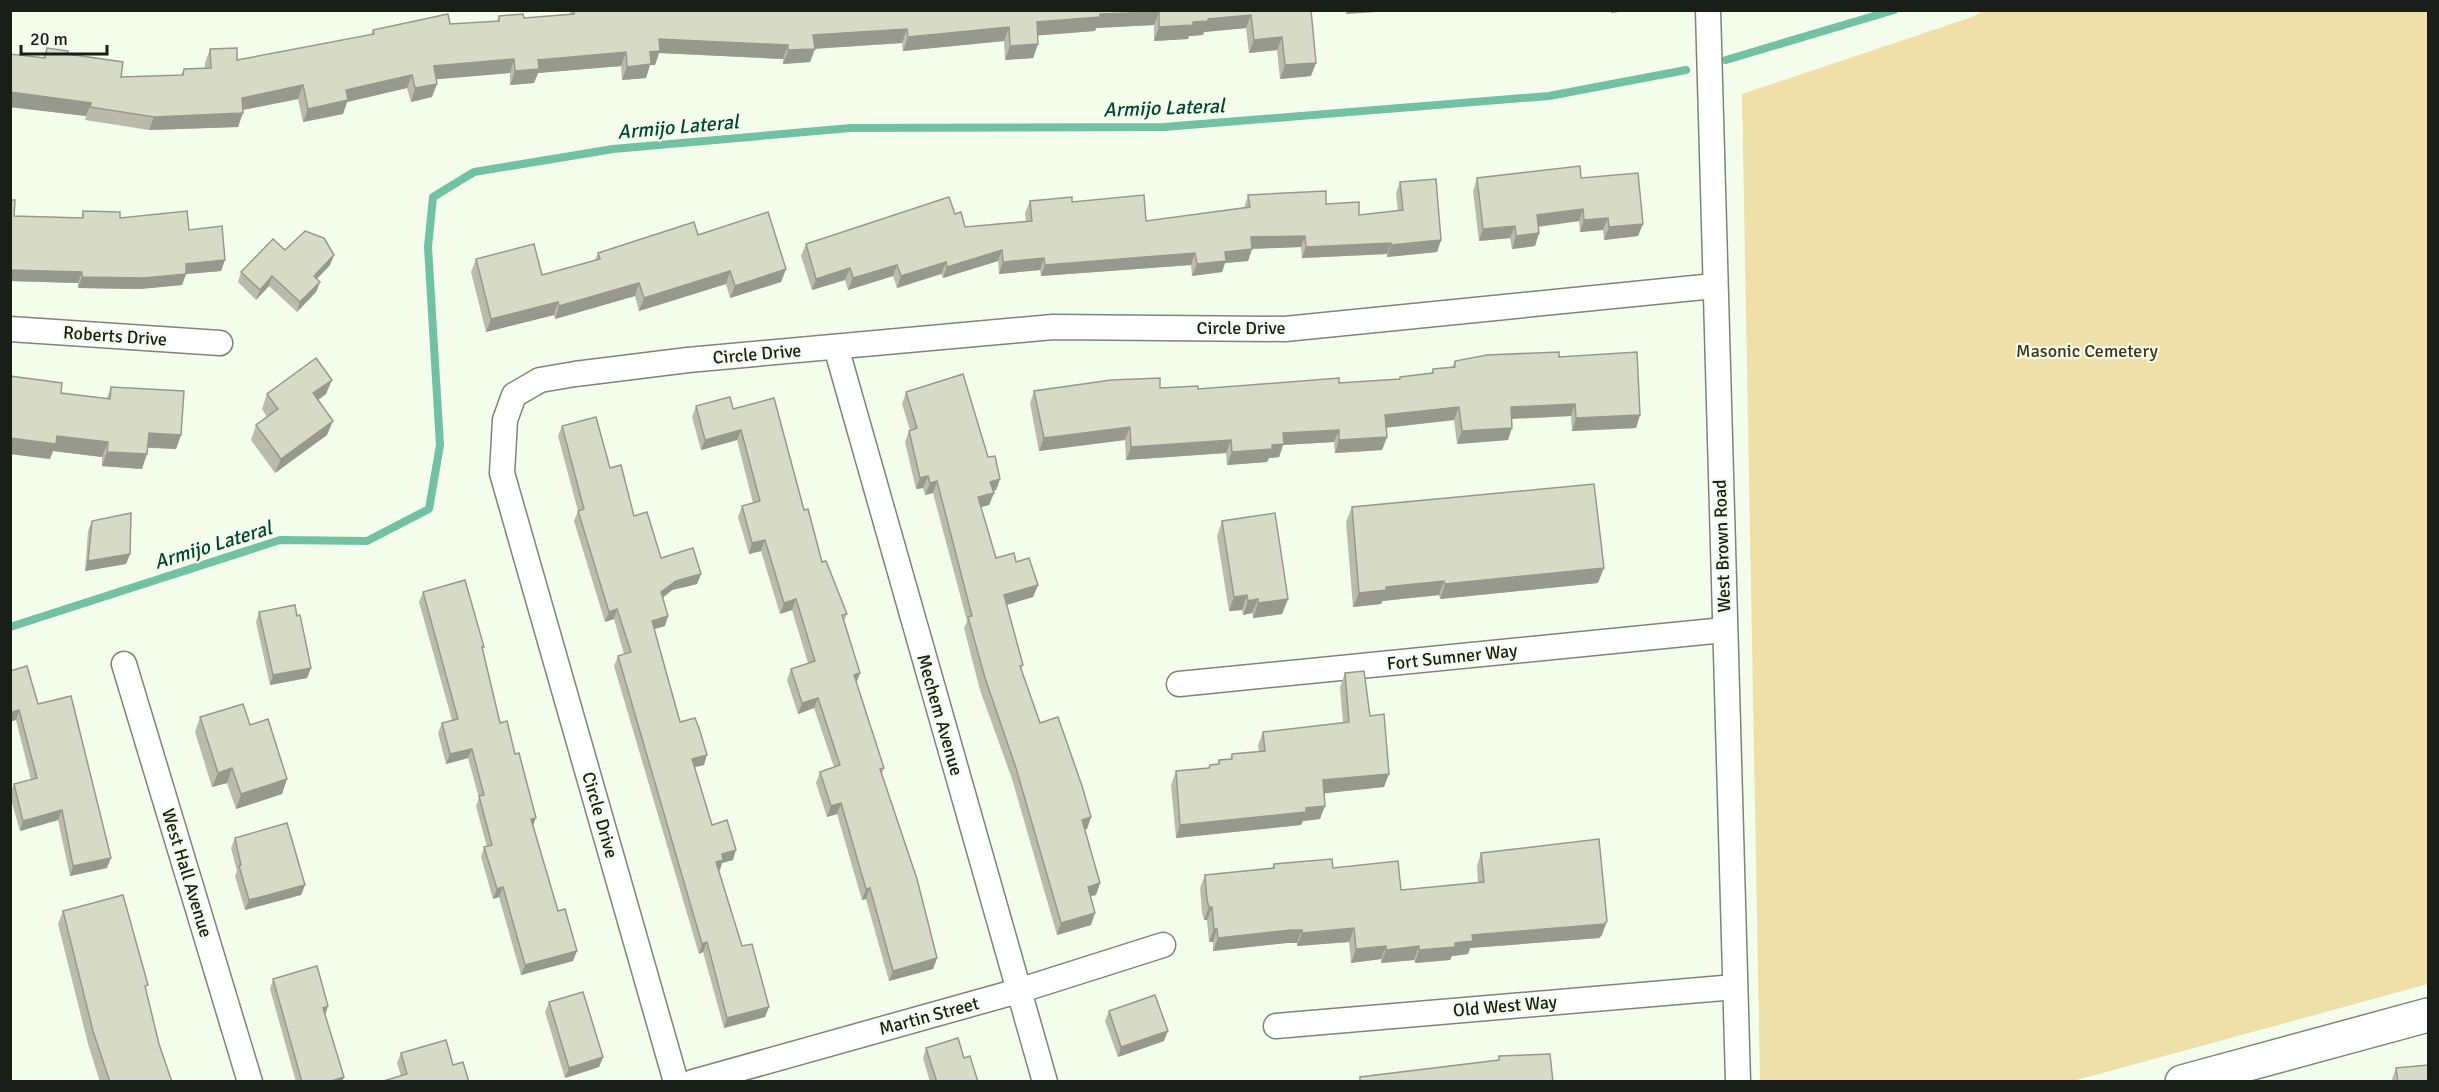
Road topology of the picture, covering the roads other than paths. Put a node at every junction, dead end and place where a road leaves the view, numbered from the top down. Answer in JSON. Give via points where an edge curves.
{"nodes":[{"id":1,"x":1708,"y":10,"type":"edge"},
{"id":2,"x":1714,"y":286,"type":"junction"},
{"id":3,"x":10,"y":329,"type":"edge"},
{"id":4,"x":220,"y":343,"type":"dead end"},
{"id":5,"x":836,"y":347,"type":"junction"},
{"id":6,"x":1724,"y":630,"type":"junction"},
{"id":7,"x":124,"y":664,"type":"dead end"},
{"id":8,"x":1179,"y":684,"type":"dead end"},
{"id":9,"x":1163,"y":945,"type":"dead end"},
{"id":10,"x":1735,"y":987,"type":"junction"},
{"id":11,"x":1018,"y":992,"type":"junction"},
{"id":12,"x":2428,"y":1015,"type":"edge"},
{"id":13,"x":1276,"y":1026,"type":"dead end"},
{"id":14,"x":250,"y":1082,"type":"edge"},
{"id":15,"x":676,"y":1082,"type":"edge"},
{"id":16,"x":693,"y":1082,"type":"edge"},
{"id":17,"x":1045,"y":1082,"type":"edge"},
{"id":18,"x":1737,"y":1082,"type":"edge"},
{"id":19,"x":2182,"y":1082,"type":"edge"}],
"edges":[{"from":1,"to":2,"type":"street","name":"West Brown Road"},
{"from":2,"to":5,"type":"street","name":"Circle Drive","via":[[1285,329],[1053,327]]},
{"from":2,"to":6,"type":"street","name":"West Brown Road"},
{"from":3,"to":4,"type":"street","name":"Roberts Drive"},
{"from":5,"to":11,"type":"street","name":"Mechem Avenue"},
{"from":5,"to":15,"type":"street","name":"Circle Drive","via":[[688,360],[540,380],[514,395],[505,420],[502,473]]},
{"from":6,"to":8,"type":"street","name":"Fort Sumner Way"},
{"from":6,"to":10,"type":"street","name":"West Brown Road"},
{"from":7,"to":14,"type":"street","name":"West Hall Avenue"},
{"from":9,"to":11,"type":"street","name":"Martin Street"},
{"from":10,"to":13,"type":"street","name":"Old West Way"},
{"from":10,"to":18,"type":"street","name":"West Brown Road"},
{"from":11,"to":16,"type":"street","name":"Martin Street"},
{"from":11,"to":17,"type":"street","name":"Mechem Avenue"},
{"from":12,"to":19,"type":"street"}]}
